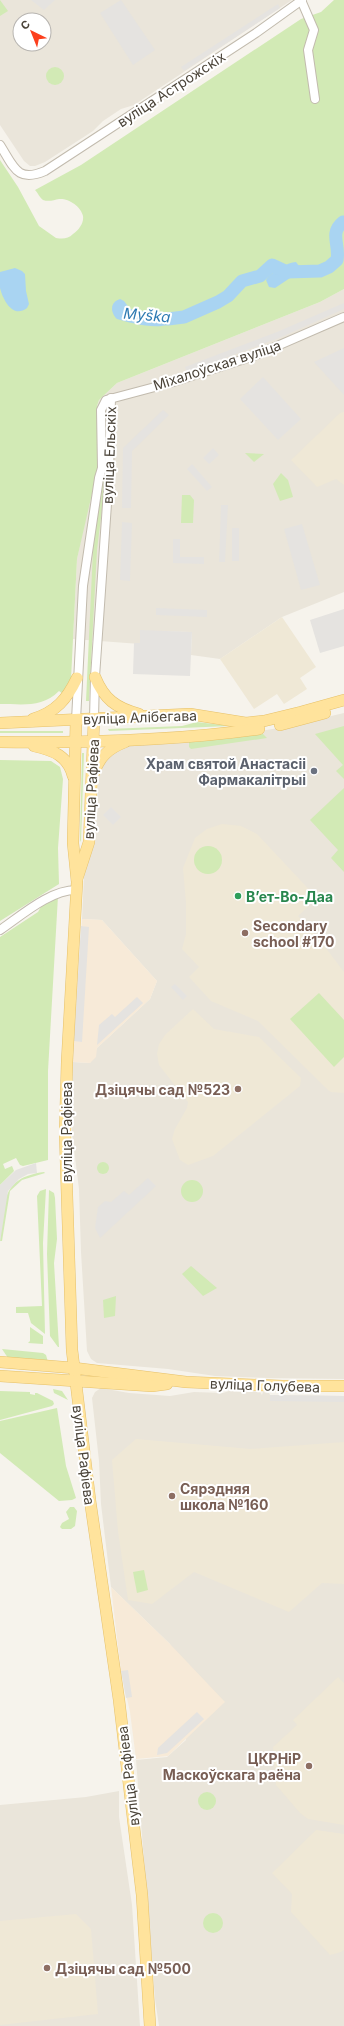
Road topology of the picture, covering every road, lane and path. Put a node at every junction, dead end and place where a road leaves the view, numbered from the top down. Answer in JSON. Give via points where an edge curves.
{"nodes":[{"id":1,"x":302,"y":0,"type":"edge"},
{"id":2,"x":315,"y":99,"type":"dead end"},
{"id":3,"x":0,"y":145,"type":"edge"},
{"id":4,"x":344,"y":318,"type":"edge"},
{"id":5,"x":111,"y":398,"type":"junction"},
{"id":6,"x":95,"y":677,"type":"junction"},
{"id":7,"x":77,"y":678,"type":"junction"},
{"id":8,"x":344,"y":700,"type":"edge"},
{"id":9,"x":344,"y":707,"type":"edge"},
{"id":10,"x":149,"y":716,"type":"junction"},
{"id":11,"x":94,"y":719,"type":"junction"},
{"id":12,"x":76,"y":720,"type":"junction"},
{"id":13,"x":0,"y":723,"type":"edge"},
{"id":14,"x":19,"y":723,"type":"junction"},
{"id":15,"x":132,"y":740,"type":"junction"},
{"id":16,"x":84,"y":741,"type":"junction"},
{"id":17,"x":0,"y":742,"type":"edge"},
{"id":18,"x":18,"y":742,"type":"junction"},
{"id":19,"x":75,"y":781,"type":"junction"},
{"id":20,"x":91,"y":783,"type":"junction"},
{"id":21,"x":76,"y":886,"type":"junction"},
{"id":22,"x":0,"y":930,"type":"edge"},
{"id":23,"x":0,"y":1362,"type":"edge"},
{"id":24,"x":74,"y":1368,"type":"junction"},
{"id":25,"x":0,"y":1376,"type":"edge"},
{"id":26,"x":75,"y":1382,"type":"junction"},
{"id":27,"x":186,"y":1382,"type":"junction"},
{"id":28,"x":344,"y":1386,"type":"edge"},
{"id":29,"x":150,"y":2026,"type":"edge"}],
"edges":[{"from":1,"to":2,"type":"street","via":[[314,30],[308,50]]},
{"from":1,"to":3,"type":"street","name":"вуліца Астрожскіх","via":[[256,34],[38,174],[31,177],[19,173]]},
{"from":4,"to":5,"type":"street","name":"Міхалоўская вуліца","via":[[254,356],[170,383]]},
{"from":5,"to":6,"type":"street","name":"вуліца Ельскіх","via":[[109,475]]},
{"from":5,"to":7,"type":"street","name":"вуліца Ельскіх","via":[[106,400],[101,410],[102,468],[84,586]]},
{"from":6,"to":10,"type":"main road","via":[[104,695],[115,705]]},
{"from":6,"to":11,"type":"street","name":"вуліца Ельскіх"},
{"from":7,"to":12,"type":"street","name":"вуліца Ельскіх"},
{"from":7,"to":14,"type":"main road","via":[[59,706],[42,716]]},
{"from":8,"to":10,"type":"main road","name":"вуліца Алібегава","via":[[294,714],[246,723],[190,714]]},
{"from":9,"to":15,"type":"main road","name":"вуліца Алібегава","via":[[304,720],[257,729]]},
{"from":10,"to":11,"type":"main road","name":"вуліца Алібегава"},
{"from":11,"to":12,"type":"main road","name":"вуліца Алібегава"},
{"from":11,"to":16,"type":"main road","name":"вуліца Рафіева"},
{"from":12,"to":14,"type":"main road","name":"вуліца Алібегава"},
{"from":12,"to":16,"type":"main road","name":"вуліца Рафіева"},
{"from":13,"to":14,"type":"main road"},
{"from":15,"to":16,"type":"main road","name":"вуліца Алібегава"},
{"from":15,"to":20,"type":"main road","via":[[116,746],[103,756]]},
{"from":16,"to":18,"type":"main road","name":"вуліца Алібегава"},
{"from":16,"to":19,"type":"main road","name":"вуліца Рафіева"},
{"from":16,"to":20,"type":"main road","name":"вуліца Рафіева"},
{"from":17,"to":18,"type":"main road"},
{"from":18,"to":19,"type":"main road","via":[[42,747],[60,755],[72,769]]},
{"from":19,"to":21,"type":"main road","name":"вуліца Рафіева","via":[[73,843]]},
{"from":20,"to":21,"type":"main road","name":"вуліца Рафіева","via":[[89,842]]},
{"from":21,"to":22,"type":"street","via":[[54,894]]},
{"from":21,"to":24,"type":"main road","name":"вуліца Рафіева","via":[[66,1062],[65,1133]]},
{"from":23,"to":24,"type":"main road","name":"вуліца Голубева"},
{"from":24,"to":26,"type":"main road","name":"вуліца Рафіева"},
{"from":24,"to":27,"type":"main road","name":"вуліца Голубева"},
{"from":25,"to":26,"type":"main road","name":"вуліца Голубева"},
{"from":26,"to":27,"type":"main road","name":"вуліца Голубева","via":[[152,1386]]},
{"from":26,"to":29,"type":"main road","name":"вуліца Рафіева","via":[[142,1895]]},
{"from":27,"to":28,"type":"main road","name":"вуліца Голубева"}]}
